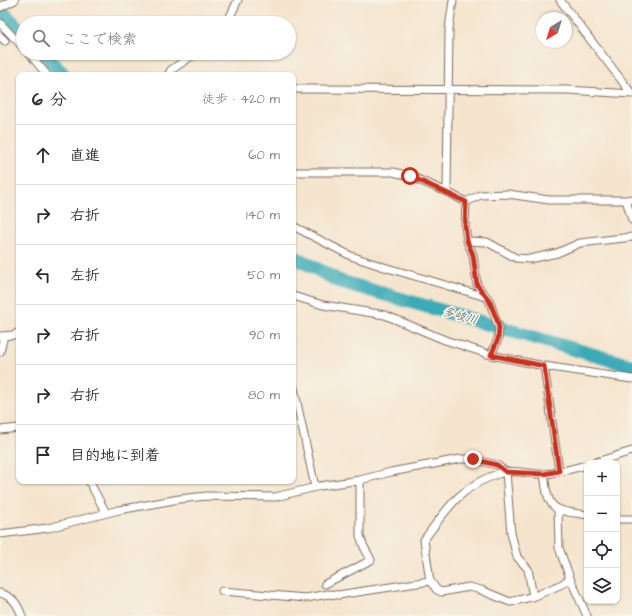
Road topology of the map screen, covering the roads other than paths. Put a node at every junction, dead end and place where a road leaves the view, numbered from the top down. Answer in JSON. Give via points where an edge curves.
{"nodes":[{"id":1,"x":14,"y":0,"type":"edge"},
{"id":2,"x":238,"y":0,"type":"edge"},
{"id":3,"x":453,"y":0,"type":"edge"},
{"id":4,"x":560,"y":0,"type":"edge"},
{"id":5,"x":0,"y":7,"type":"edge"},
{"id":6,"x":230,"y":16,"type":"edge"},
{"id":7,"x":0,"y":23,"type":"edge"},
{"id":8,"x":16,"y":40,"type":"edge"},
{"id":9,"x":35,"y":60,"type":"edge"},
{"id":10,"x":186,"y":60,"type":"edge"},
{"id":11,"x":45,"y":72,"type":"edge"},
{"id":12,"x":170,"y":72,"type":"edge"},
{"id":13,"x":296,"y":89,"type":"edge"},
{"id":14,"x":450,"y":89,"type":"junction"},
{"id":15,"x":632,"y":94,"type":"edge"},
{"id":16,"x":296,"y":172,"type":"edge"},
{"id":17,"x":447,"y":192,"type":"junction"},
{"id":18,"x":629,"y":199,"type":"edge"},
{"id":19,"x":466,"y":202,"type":"junction"},
{"id":20,"x":632,"y":220,"type":"edge"},
{"id":21,"x":296,"y":227,"type":"edge"},
{"id":22,"x":632,"y":237,"type":"edge"},
{"id":23,"x":467,"y":241,"type":"junction"},
{"id":24,"x":296,"y":297,"type":"edge"},
{"id":25,"x":486,"y":297,"type":"junction"},
{"id":26,"x":16,"y":333,"type":"edge"},
{"id":27,"x":2,"y":336,"type":"edge"},
{"id":28,"x":0,"y":352,"type":"edge"},
{"id":29,"x":491,"y":355,"type":"junction"},
{"id":30,"x":544,"y":366,"type":"junction"},
{"id":31,"x":632,"y":379,"type":"edge"},
{"id":32,"x":296,"y":398,"type":"edge"},
{"id":33,"x":16,"y":428,"type":"edge"},
{"id":34,"x":0,"y":430,"type":"edge"},
{"id":35,"x":632,"y":451,"type":"edge"},
{"id":36,"x":603,"y":460,"type":"edge"},
{"id":37,"x":584,"y":466,"type":"edge"},
{"id":38,"x":559,"y":471,"type":"junction"},
{"id":39,"x":506,"y":472,"type":"junction"},
{"id":40,"x":544,"y":474,"type":"junction"},
{"id":41,"x":360,"y":480,"type":"junction"},
{"id":42,"x":91,"y":484,"type":"edge"},
{"id":43,"x":315,"y":487,"type":"junction"},
{"id":44,"x":558,"y":509,"type":"junction"},
{"id":45,"x":106,"y":513,"type":"junction"},
{"id":46,"x":584,"y":514,"type":"edge"},
{"id":47,"x":620,"y":519,"type":"edge"},
{"id":48,"x":632,"y":519,"type":"edge"},
{"id":49,"x":0,"y":534,"type":"edge"},
{"id":50,"x":570,"y":578,"type":"junction"},
{"id":51,"x":430,"y":581,"type":"junction"},
{"id":52,"x":325,"y":584,"type":"dead end"},
{"id":53,"x":222,"y":591,"type":"dead end"},
{"id":54,"x":0,"y":592,"type":"edge"},
{"id":55,"x":533,"y":597,"type":"junction"},
{"id":56,"x":22,"y":616,"type":"edge"},
{"id":57,"x":587,"y":616,"type":"edge"}],
"edges":[{"from":1,"to":5,"type":"street"},
{"from":2,"to":6,"type":"street"},
{"from":3,"to":14,"type":"street","via":[[449,29]]},
{"from":4,"to":15,"type":"street"},
{"from":7,"to":8,"type":"street"},
{"from":9,"to":11,"type":"street"},
{"from":10,"to":12,"type":"street"},
{"from":13,"to":14,"type":"street"},
{"from":14,"to":15,"type":"street","via":[[568,90]]},
{"from":14,"to":17,"type":"street"},
{"from":16,"to":17,"type":"street","via":[[393,172],[410,176]]},
{"from":17,"to":19,"type":"street"},
{"from":18,"to":19,"type":"street","via":[[549,200],[508,194],[480,194]]},
{"from":18,"to":20,"type":"street"},
{"from":19,"to":23,"type":"street"},
{"from":21,"to":25,"type":"street","via":[[358,258]]},
{"from":22,"to":23,"type":"street","via":[[580,243],[557,253],[530,259],[516,258],[487,242]]},
{"from":23,"to":25,"type":"street","via":[[473,255],[477,285]]},
{"from":24,"to":29,"type":"street","via":[[323,305],[385,315],[445,340]]},
{"from":25,"to":29,"type":"street","via":[[499,328],[498,339]]},
{"from":26,"to":27,"type":"street"},
{"from":27,"to":28,"type":"street"},
{"from":29,"to":30,"type":"street"},
{"from":30,"to":31,"type":"street"},
{"from":30,"to":38,"type":"street"},
{"from":32,"to":43,"type":"street"},
{"from":33,"to":34,"type":"street"},
{"from":35,"to":36,"type":"street"},
{"from":37,"to":38,"type":"street"},
{"from":38,"to":40,"type":"street"},
{"from":39,"to":40,"type":"street"},
{"from":39,"to":41,"type":"street","via":[[497,465],[473,459],[460,459]]},
{"from":39,"to":51,"type":"street","via":[[476,483],[460,494],[424,540]]},
{"from":39,"to":55,"type":"street","via":[[511,533],[517,556],[528,568]]},
{"from":40,"to":44,"type":"street","via":[[548,496]]},
{"from":41,"to":43,"type":"street"},
{"from":41,"to":52,"type":"street","via":[[360,536],[371,560]]},
{"from":42,"to":45,"type":"street"},
{"from":43,"to":45,"type":"street","via":[[275,497],[207,496]]},
{"from":44,"to":46,"type":"street"},
{"from":44,"to":50,"type":"street","via":[[559,548]]},
{"from":45,"to":49,"type":"street","via":[[48,528]]},
{"from":47,"to":48,"type":"street"},
{"from":50,"to":55,"type":"street"},
{"from":50,"to":57,"type":"street"},
{"from":51,"to":53,"type":"street","via":[[306,598]]},
{"from":51,"to":55,"type":"street","via":[[441,592],[469,588],[510,602]]},
{"from":54,"to":56,"type":"street","via":[[9,596]]}]}
